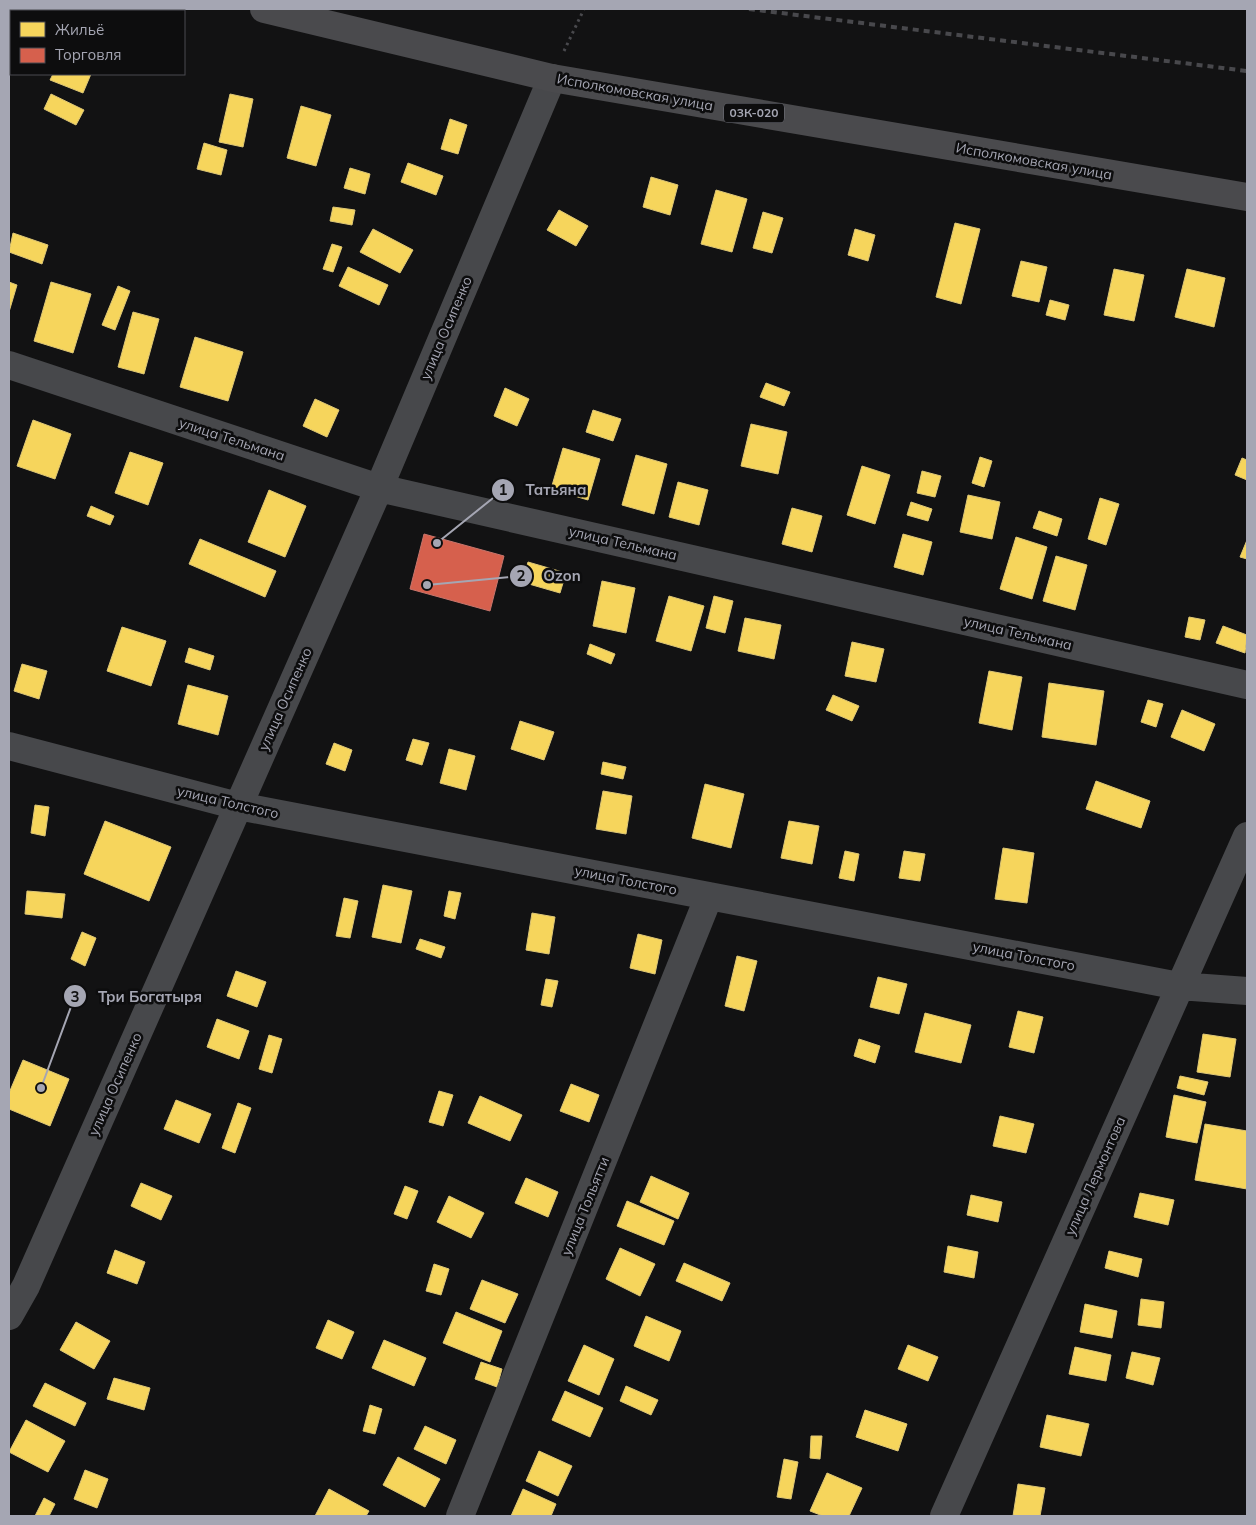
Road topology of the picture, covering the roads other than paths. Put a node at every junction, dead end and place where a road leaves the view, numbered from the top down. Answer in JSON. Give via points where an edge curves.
{"nodes":[{"id":1,"x":264,"y":9,"type":"edge"},
{"id":2,"x":552,"y":78,"type":"junction"},
{"id":3,"x":1247,"y":197,"type":"edge"},
{"id":4,"x":9,"y":365,"type":"edge"},
{"id":5,"x":379,"y":488,"type":"junction"},
{"id":6,"x":1247,"y":685,"type":"edge"},
{"id":7,"x":9,"y":746,"type":"edge"},
{"id":8,"x":238,"y":806,"type":"junction"},
{"id":9,"x":1247,"y":836,"type":"edge"},
{"id":10,"x":709,"y":896,"type":"junction"},
{"id":11,"x":1179,"y":986,"type":"junction"},
{"id":12,"x":1247,"y":991,"type":"edge"},
{"id":13,"x":9,"y":1316,"type":"edge"},
{"id":14,"x":460,"y":1516,"type":"edge"},
{"id":15,"x":944,"y":1516,"type":"edge"}],
"edges":[{"from":1,"to":2,"type":"main road","name":"Исполкомовская улица","number":"03К-020"},
{"from":2,"to":3,"type":"main road","name":"Исполкомовская улица","number":"03К-020"},
{"from":2,"to":5,"type":"street","name":"улица Осипенко"},
{"from":4,"to":5,"type":"street","name":"улица Тельмана"},
{"from":5,"to":6,"type":"street","name":"улица Тельмана"},
{"from":5,"to":8,"type":"street","name":"улица Осипенко"},
{"from":7,"to":8,"type":"street","name":"улица Толстого"},
{"from":8,"to":10,"type":"street","name":"улица Толстого"},
{"from":8,"to":13,"type":"street","name":"улица Осипенко","via":[[26,1286]]},
{"from":9,"to":11,"type":"street","name":"улица Лермонтова"},
{"from":10,"to":11,"type":"street","name":"улица Толстого"},
{"from":10,"to":14,"type":"street","name":"улица Тольятти"},
{"from":11,"to":12,"type":"street","name":"улица Толстого"},
{"from":11,"to":15,"type":"street","name":"улица Лермонтова"}]}
